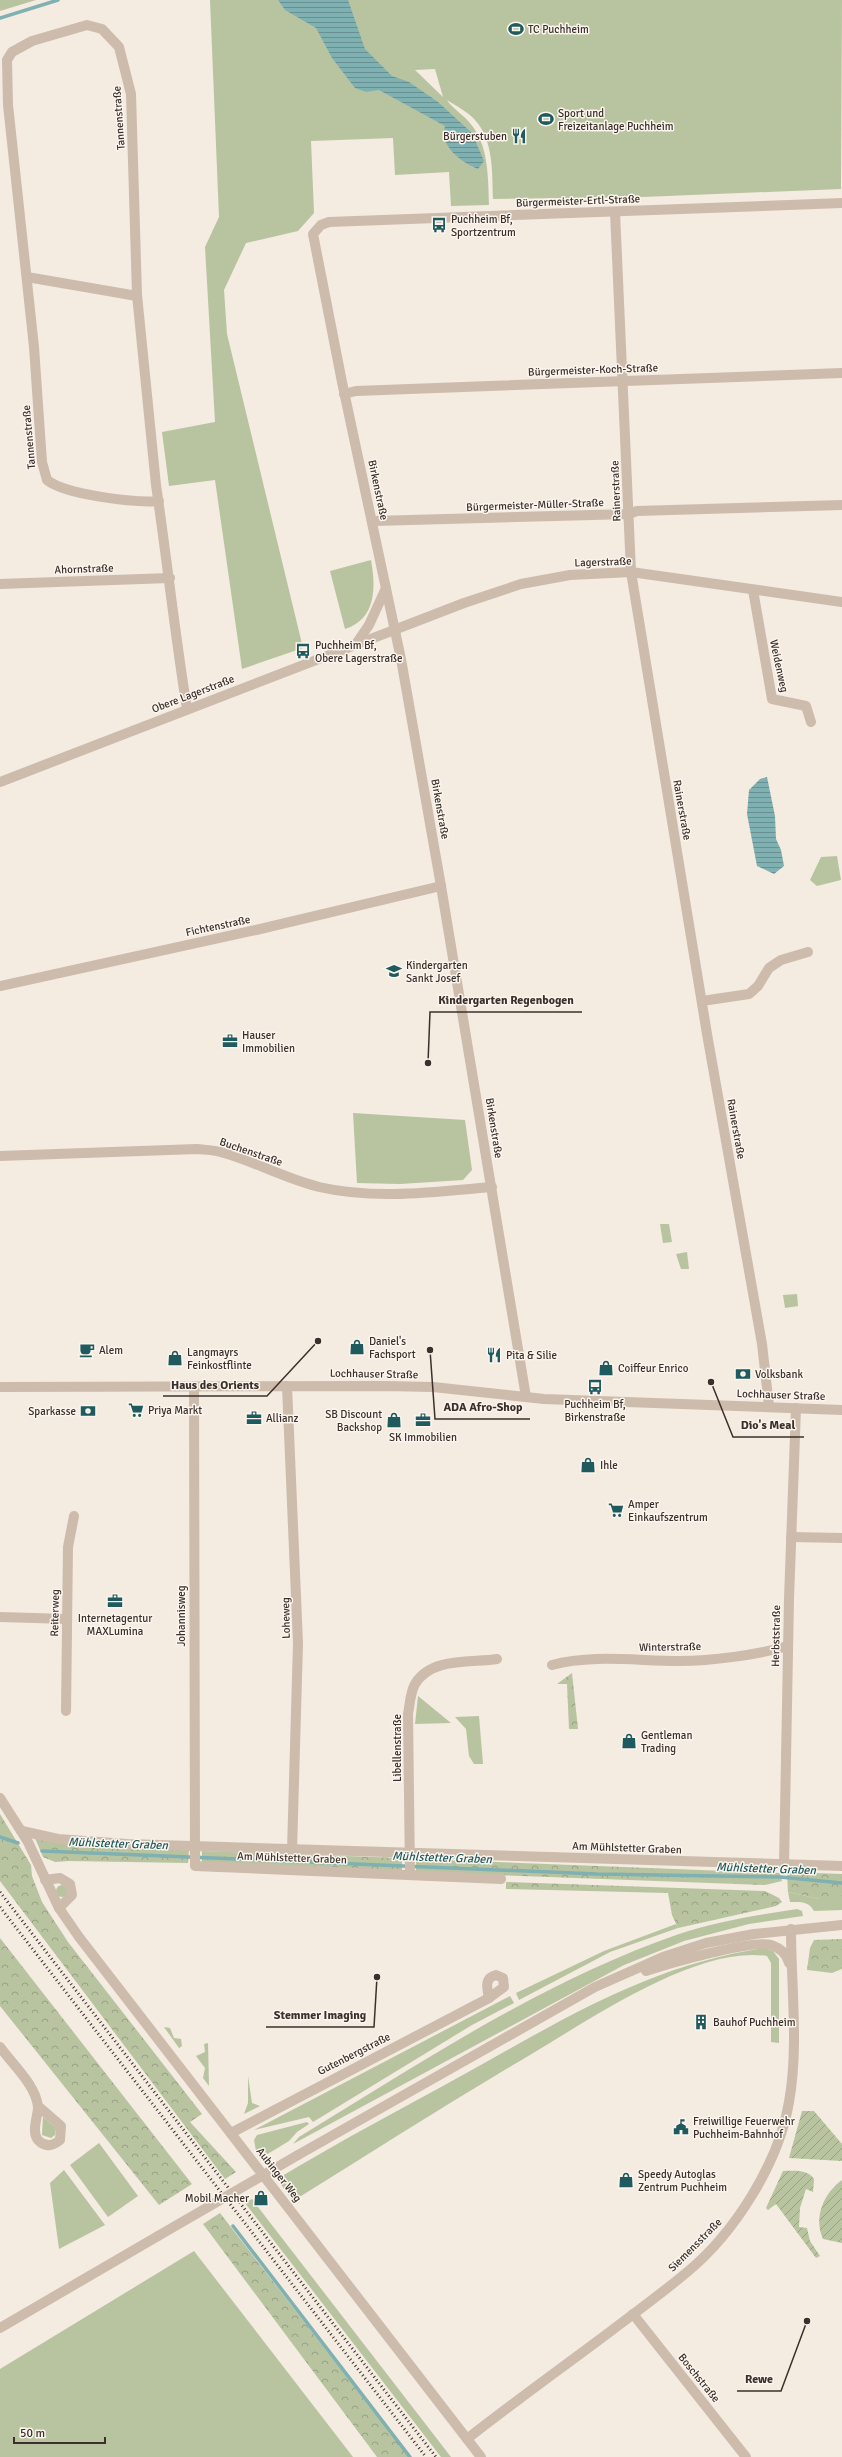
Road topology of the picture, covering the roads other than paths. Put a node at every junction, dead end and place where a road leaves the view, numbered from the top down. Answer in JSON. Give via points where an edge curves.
{"nodes":[{"id":1,"x":842,"y":203,"type":"edge"},
{"id":2,"x":615,"y":212,"type":"junction"},
{"id":3,"x":317,"y":229,"type":"joint"},
{"id":4,"x":27,"y":276,"type":"junction"},
{"id":5,"x":137,"y":296,"type":"junction"},
{"id":6,"x":842,"y":373,"type":"edge"},
{"id":7,"x":623,"y":381,"type":"junction"},
{"id":8,"x":344,"y":394,"type":"junction"},
{"id":9,"x":159,"y":501,"type":"junction"},
{"id":10,"x":842,"y":505,"type":"edge"},
{"id":11,"x":629,"y":514,"type":"junction"},
{"id":12,"x":373,"y":521,"type":"junction"},
{"id":13,"x":631,"y":572,"type":"junction"},
{"id":14,"x":170,"y":578,"type":"junction"},
{"id":15,"x":0,"y":584,"type":"edge"},
{"id":16,"x":386,"y":588,"type":"junction"},
{"id":17,"x":753,"y":590,"type":"junction"},
{"id":18,"x":842,"y":602,"type":"edge"},
{"id":19,"x":395,"y":630,"type":"junction"},
{"id":20,"x":356,"y":644,"type":"junction"},
{"id":21,"x":187,"y":709,"type":"junction"},
{"id":22,"x":811,"y":722,"type":"dead end"},
{"id":23,"x":0,"y":782,"type":"edge"},
{"id":24,"x":441,"y":886,"type":"junction"},
{"id":25,"x":808,"y":952,"type":"dead end"},
{"id":26,"x":0,"y":986,"type":"edge"},
{"id":27,"x":702,"y":1001,"type":"junction"},
{"id":28,"x":0,"y":1156,"type":"edge"},
{"id":29,"x":492,"y":1187,"type":"junction"},
{"id":30,"x":194,"y":1386,"type":"junction"},
{"id":31,"x":287,"y":1386,"type":"junction"},
{"id":32,"x":0,"y":1387,"type":"edge"},
{"id":33,"x":526,"y":1397,"type":"junction"},
{"id":34,"x":769,"y":1406,"type":"junction"},
{"id":35,"x":796,"y":1408,"type":"junction"},
{"id":36,"x":842,"y":1410,"type":"edge"},
{"id":37,"x":74,"y":1516,"type":"dead end"},
{"id":38,"x":792,"y":1537,"type":"junction"},
{"id":39,"x":842,"y":1538,"type":"edge"},
{"id":40,"x":0,"y":1617,"type":"edge"},
{"id":41,"x":67,"y":1619,"type":"junction"},
{"id":42,"x":788,"y":1646,"type":"junction"},
{"id":43,"x":497,"y":1659,"type":"dead end"},
{"id":44,"x":552,"y":1665,"type":"dead end"},
{"id":45,"x":66,"y":1711,"type":"dead end"},
{"id":46,"x":0,"y":1798,"type":"edge"},
{"id":47,"x":22,"y":1831,"type":"junction"},
{"id":48,"x":292,"y":1851,"type":"junction"},
{"id":49,"x":195,"y":1854,"type":"junction"},
{"id":50,"x":411,"y":1857,"type":"junction"},
{"id":51,"x":784,"y":1865,"type":"junction"},
{"id":52,"x":842,"y":1866,"type":"edge"},
{"id":53,"x":410,"y":1873,"type":"junction"},
{"id":54,"x":501,"y":1879,"type":"dead end"},
{"id":55,"x":45,"y":1880,"type":"junction"},
{"id":56,"x":59,"y":1908,"type":"junction"},
{"id":57,"x":842,"y":1925,"type":"edge"},
{"id":58,"x":791,"y":1929,"type":"junction"},
{"id":59,"x":791,"y":1970,"type":"junction"},
{"id":60,"x":594,"y":1987,"type":"junction"},
{"id":61,"x":489,"y":1998,"type":"dead end"},
{"id":62,"x":0,"y":2047,"type":"edge"},
{"id":63,"x":38,"y":2106,"type":"dead end"},
{"id":64,"x":231,"y":2134,"type":"junction"},
{"id":65,"x":633,"y":2314,"type":"junction"},
{"id":66,"x":0,"y":2328,"type":"edge"},
{"id":67,"x":467,"y":2440,"type":"junction"},
{"id":68,"x":481,"y":2457,"type":"edge"},
{"id":69,"x":746,"y":2457,"type":"edge"}],
"edges":[{"from":1,"to":2,"type":"street","name":"Bürgermeister-Ertl-Straße"},
{"from":2,"to":3,"type":"street","name":"Bürgermeister-Ertl-Straße","via":[[329,222]]},
{"from":2,"to":7,"type":"street","name":"Rainerstraße"},
{"from":3,"to":8,"type":"street","name":"Birkenstraße","via":[[313,241]]},
{"from":4,"to":5,"type":"street"},
{"from":4,"to":5,"type":"street","name":"Tannenstraße","via":[[8,105],[7,60],[12,52],[32,41],[87,24],[102,29],[119,47],[129,84],[132,107]]},
{"from":4,"to":9,"type":"street","name":"Tannenstraße","via":[[42,462],[47,480],[62,488],[123,500]]},
{"from":5,"to":9,"type":"street","name":"Tannenstraße"},
{"from":6,"to":7,"type":"street","name":"Bürgermeister-Koch-Straße"},
{"from":7,"to":8,"type":"street","name":"Bürgermeister-Koch-Straße"},
{"from":7,"to":11,"type":"street","name":"Rainerstraße"},
{"from":8,"to":12,"type":"street","name":"Birkenstraße"},
{"from":9,"to":14,"type":"street","name":"Tannenstraße"},
{"from":10,"to":11,"type":"street","name":"Bürgermeister-Müller-Straße","via":[[637,511]]},
{"from":11,"to":12,"type":"street","name":"Bürgermeister-Müller-Straße"},
{"from":11,"to":13,"type":"street","name":"Rainerstraße"},
{"from":12,"to":16,"type":"street","name":"Birkenstraße"},
{"from":13,"to":17,"type":"street","name":"Lagerstraße"},
{"from":13,"to":19,"type":"street","name":"Lagerstraße","via":[[570,575],[521,584]]},
{"from":13,"to":27,"type":"street","name":"Rainerstraße"},
{"from":14,"to":15,"type":"street","name":"Ahornstraße"},
{"from":14,"to":21,"type":"street","name":"Tannenstraße"},
{"from":16,"to":19,"type":"street","name":"Birkenstraße"},
{"from":16,"to":20,"type":"street"},
{"from":17,"to":18,"type":"street","name":"Lagerstraße"},
{"from":17,"to":22,"type":"street","name":"Weidenweg","via":[[772,699],[806,706]]},
{"from":19,"to":20,"type":"street","name":"Obere Lagerstraße"},
{"from":19,"to":24,"type":"street","name":"Birkenstraße"},
{"from":20,"to":21,"type":"street","name":"Obere Lagerstraße"},
{"from":21,"to":23,"type":"street","name":"Obere Lagerstraße"},
{"from":24,"to":26,"type":"street","name":"Fichtenstraße"},
{"from":24,"to":29,"type":"street","name":"Birkenstraße"},
{"from":25,"to":27,"type":"street","via":[[780,960],[769,968],[758,986],[748,994]]},
{"from":27,"to":34,"type":"street","name":"Rainerstraße","via":[[762,1344]]},
{"from":28,"to":29,"type":"street","name":"Buchenstraße","via":[[197,1149],[224,1153],[319,1187],[367,1194],[419,1194]]},
{"from":29,"to":33,"type":"street","name":"Birkenstraße"},
{"from":30,"to":31,"type":"street","name":"Lochhauser Straße"},
{"from":30,"to":32,"type":"street","name":"Lochhauser Straße"},
{"from":30,"to":49,"type":"street","name":"Johannisweg"},
{"from":31,"to":33,"type":"street","name":"Lochhauser Straße","via":[[433,1387]]},
{"from":31,"to":48,"type":"street","name":"Loheweg","via":[[298,1643]]},
{"from":33,"to":34,"type":"street","name":"Lochhauser Straße"},
{"from":34,"to":35,"type":"street","name":"Lochhauser Straße"},
{"from":35,"to":36,"type":"street","name":"Lochhauser Straße"},
{"from":35,"to":38,"type":"street","name":"Herbststraße"},
{"from":37,"to":41,"type":"street","name":"Reiterweg","via":[[68,1547]]},
{"from":38,"to":39,"type":"street"},
{"from":38,"to":42,"type":"street","name":"Herbststraße"},
{"from":40,"to":41,"type":"street"},
{"from":41,"to":45,"type":"street","name":"Reiterweg"},
{"from":42,"to":44,"type":"street","name":"Winterstraße","via":[[772,1651],[687,1661],[574,1659]]},
{"from":42,"to":51,"type":"street","name":"Herbststraße"},
{"from":43,"to":50,"type":"street","name":"Libellenstraße","via":[[438,1665],[418,1680],[412,1692],[408,1714]]},
{"from":46,"to":47,"type":"street","name":"Aubinger Weg"},
{"from":47,"to":49,"type":"street","name":"Am Mühlstetter Graben","via":[[58,1839],[127,1844]]},
{"from":47,"to":55,"type":"street","name":"Aubinger Weg"},
{"from":48,"to":49,"type":"street","name":"Am Mühlstetter Graben"},
{"from":48,"to":50,"type":"street","name":"Am Mühlstetter Graben"},
{"from":49,"to":53,"type":"street","name":"Am Mühlstetter Graben","via":[[195,1866]]},
{"from":50,"to":51,"type":"street","name":"Am Mühlstetter Graben"},
{"from":50,"to":53,"type":"street"},
{"from":51,"to":52,"type":"street","name":"Am Mühlstetter Graben"},
{"from":53,"to":54,"type":"street","name":"Am Mühlstetter Graben"},
{"from":55,"to":56,"type":"street","name":"Aubinger Weg"},
{"from":55,"to":56,"type":"street","via":[[60,1878],[70,1884],[72,1896]]},
{"from":56,"to":64,"type":"street","name":"Aubinger Weg"},
{"from":57,"to":58,"type":"street"},
{"from":58,"to":59,"type":"street","name":"Siemensstraße"},
{"from":58,"to":60,"type":"street","via":[[706,1943],[663,1957]]},
{"from":59,"to":60,"type":"street","via":[[788,1956],[770,1944],[726,1949]]},
{"from":59,"to":65,"type":"street","name":"Siemensstraße","via":[[794,2040],[790,2101],[786,2120],[770,2160],[747,2203],[723,2236],[688,2272]]},
{"from":60,"to":66,"type":"street","bridge":true},
{"from":61,"to":64,"type":"street","name":"Gutenbergstraße"},
{"from":62,"to":63,"type":"street","via":[[32,2089]]},
{"from":64,"to":67,"type":"street","name":"Aubinger Weg"},
{"from":65,"to":67,"type":"street","name":"Siemensstraße"},
{"from":65,"to":69,"type":"street","name":"Boschstraße"},
{"from":67,"to":68,"type":"street","name":"Aubinger Weg"}]}
